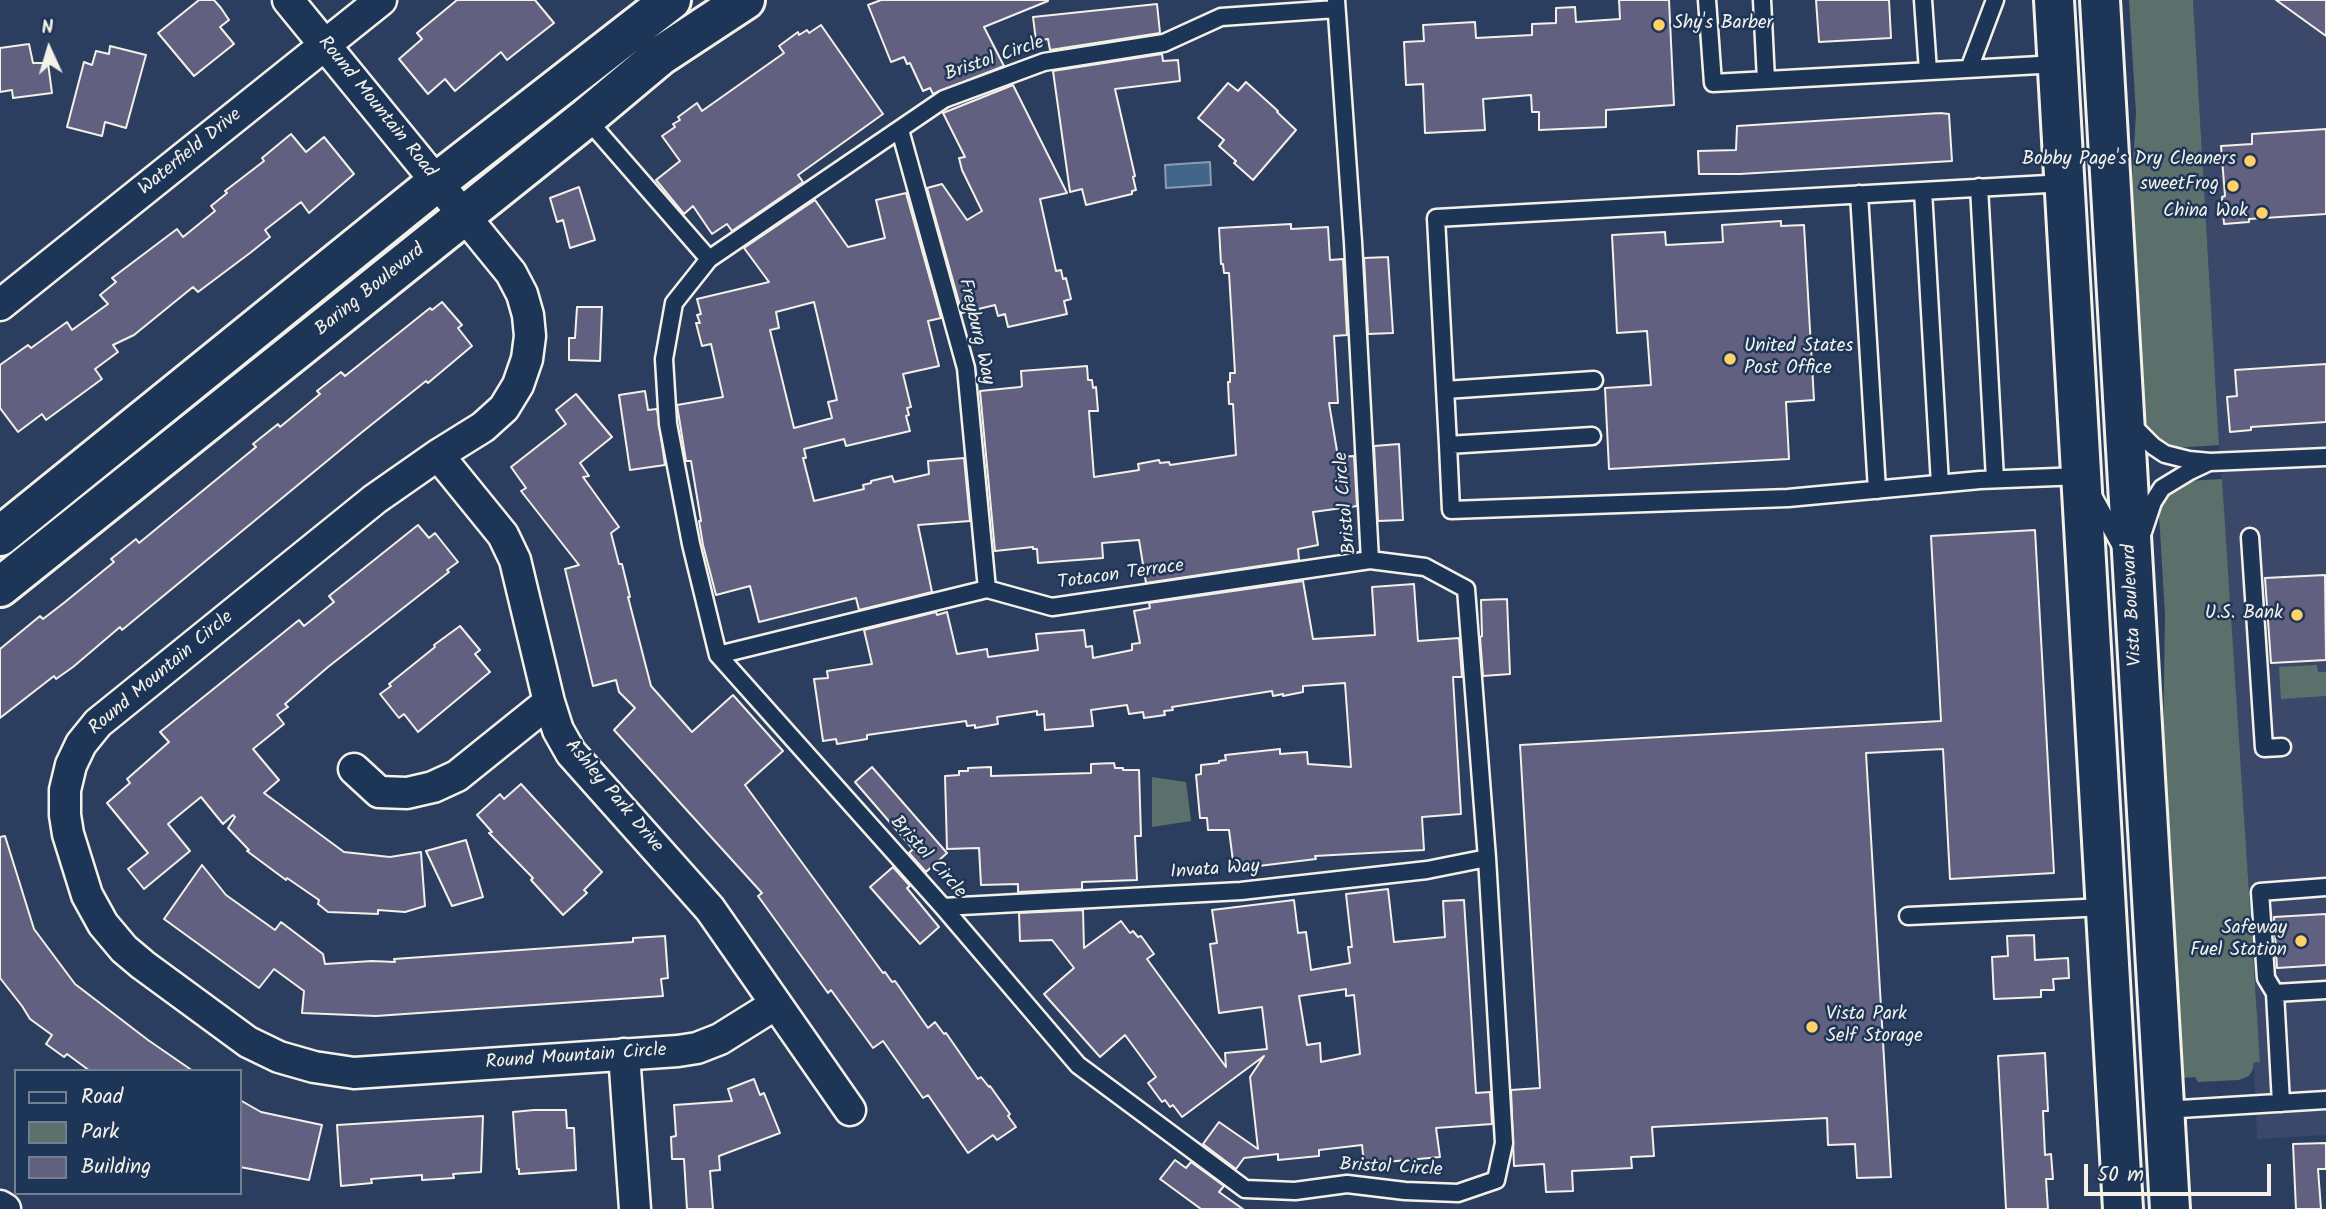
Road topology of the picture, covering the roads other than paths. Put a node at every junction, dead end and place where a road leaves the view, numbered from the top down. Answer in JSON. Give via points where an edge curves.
{"nodes":[{"id":1,"x":288,"y":0,"type":"edge"},
{"id":2,"x":381,"y":0,"type":"edge"},
{"id":3,"x":671,"y":0,"type":"edge"},
{"id":4,"x":746,"y":0,"type":"edge"},
{"id":5,"x":1707,"y":0,"type":"edge"},
{"id":6,"x":1762,"y":0,"type":"edge"},
{"id":7,"x":1923,"y":0,"type":"edge"},
{"id":8,"x":1995,"y":0,"type":"edge"},
{"id":9,"x":2054,"y":0,"type":"edge"},
{"id":10,"x":2100,"y":0,"type":"edge"},
{"id":11,"x":1336,"y":4,"type":"edge"},
{"id":12,"x":325,"y":45,"type":"junction"},
{"id":13,"x":2058,"y":64,"type":"junction"},
{"id":14,"x":1969,"y":69,"type":"junction"},
{"id":15,"x":1928,"y":71,"type":"junction"},
{"id":16,"x":1766,"y":80,"type":"junction"},
{"id":17,"x":586,"y":118,"type":"junction"},
{"id":18,"x":900,"y":130,"type":"junction"},
{"id":19,"x":437,"y":182,"type":"junction"},
{"id":20,"x":2065,"y":183,"type":"junction"},
{"id":21,"x":1979,"y":187,"type":"junction"},
{"id":22,"x":1923,"y":191,"type":"junction"},
{"id":23,"x":1859,"y":194,"type":"junction"},
{"id":24,"x":464,"y":215,"type":"junction"},
{"id":25,"x":709,"y":259,"type":"junction"},
{"id":26,"x":0,"y":305,"type":"edge"},
{"id":27,"x":1594,"y":380,"type":"dead end"},
{"id":28,"x":1445,"y":390,"type":"junction"},
{"id":29,"x":2124,"y":416,"type":"junction"},
{"id":30,"x":1592,"y":436,"type":"dead end"},
{"id":31,"x":1448,"y":445,"type":"junction"},
{"id":32,"x":438,"y":455,"type":"junction"},
{"id":33,"x":2326,"y":457,"type":"edge"},
{"id":34,"x":2210,"y":462,"type":"junction"},
{"id":35,"x":2082,"y":476,"type":"junction"},
{"id":36,"x":1995,"y":479,"type":"junction"},
{"id":37,"x":1940,"y":484,"type":"junction"},
{"id":38,"x":1877,"y":490,"type":"junction"},
{"id":39,"x":0,"y":536,"type":"edge"},
{"id":40,"x":2250,"y":537,"type":"dead end"},
{"id":41,"x":1370,"y":560,"type":"junction"},
{"id":42,"x":2132,"y":566,"type":"junction"},
{"id":43,"x":0,"y":587,"type":"edge"},
{"id":44,"x":987,"y":589,"type":"junction"},
{"id":45,"x":718,"y":655,"type":"junction"},
{"id":46,"x":549,"y":702,"type":"junction"},
{"id":47,"x":2282,"y":747,"type":"dead end"},
{"id":48,"x":354,"y":769,"type":"dead end"},
{"id":49,"x":1487,"y":858,"type":"junction"},
{"id":50,"x":2326,"y":887,"type":"edge"},
{"id":51,"x":943,"y":907,"type":"junction"},
{"id":52,"x":2106,"y":907,"type":"junction"},
{"id":53,"x":1908,"y":916,"type":"dead end"},
{"id":54,"x":2326,"y":990,"type":"edge"},
{"id":55,"x":2274,"y":993,"type":"junction"},
{"id":56,"x":776,"y":1004,"type":"junction"},
{"id":57,"x":624,"y":1055,"type":"junction"},
{"id":58,"x":2326,"y":1100,"type":"edge"},
{"id":59,"x":2281,"y":1103,"type":"junction"},
{"id":60,"x":850,"y":1110,"type":"dead end"},
{"id":61,"x":2164,"y":1110,"type":"junction"},
{"id":62,"x":0,"y":1206,"type":"edge"},
{"id":63,"x":5,"y":1209,"type":"edge"},
{"id":64,"x":635,"y":1209,"type":"edge"},
{"id":65,"x":2123,"y":1209,"type":"edge"},
{"id":66,"x":2169,"y":1209,"type":"edge"}],
"edges":[{"from":1,"to":12,"type":"street","name":"Round Mountain Road"},
{"from":2,"to":12,"type":"street","name":"Waterfield Drive"},
{"from":3,"to":19,"type":"main road"},
{"from":4,"to":17,"type":"main road","name":"Baring Boulevard","via":[[660,56]]},
{"from":5,"to":16,"type":"lane","via":[[1713,83]]},
{"from":6,"to":16,"type":"lane"},
{"from":7,"to":15,"type":"lane"},
{"from":8,"to":14,"type":"lane"},
{"from":9,"to":13,"type":"main road"},
{"from":10,"to":29,"type":"main road","name":"Vista Boulevard"},
{"from":11,"to":18,"type":"lane","name":"Bristol Circle","via":[[1221,17],[1164,43],[1044,62],[944,99]]},
{"from":11,"to":41,"type":"lane","name":"Bristol Circle"},
{"from":12,"to":19,"type":"street","name":"Round Mountain Road"},
{"from":12,"to":26,"type":"street","name":"Waterfield Drive"},
{"from":13,"to":14,"type":"lane"},
{"from":13,"to":20,"type":"main road"},
{"from":14,"to":15,"type":"lane"},
{"from":15,"to":16,"type":"lane"},
{"from":17,"to":24,"type":"main road","name":"Baring Boulevard"},
{"from":17,"to":25,"type":"lane"},
{"from":18,"to":25,"type":"lane","name":"Bristol Circle"},
{"from":18,"to":44,"type":"lane","name":"Freyburg Way","via":[[966,368]]},
{"from":19,"to":24,"type":"street","name":"Round Mountain Road"},
{"from":19,"to":39,"type":"main road"},
{"from":20,"to":21,"type":"lane"},
{"from":20,"to":35,"type":"main road"},
{"from":21,"to":22,"type":"lane"},
{"from":21,"to":36,"type":"lane"},
{"from":22,"to":23,"type":"lane"},
{"from":22,"to":37,"type":"lane"},
{"from":23,"to":28,"type":"lane","via":[[1436,218]]},
{"from":23,"to":38,"type":"lane"},
{"from":24,"to":32,"type":"street","name":"Round Mountain Circle","via":[[511,273],[522,294],[528,315],[527,359],[504,408]]},
{"from":24,"to":43,"type":"main road","name":"Baring Boulevard"},
{"from":25,"to":45,"type":"lane","name":"Bristol Circle","via":[[674,303],[664,359],[668,424]]},
{"from":27,"to":28,"type":"lane"},
{"from":28,"to":31,"type":"lane"},
{"from":29,"to":34,"type":"lane","via":[[2165,454]]},
{"from":29,"to":42,"type":"main road","name":"Vista Boulevard"},
{"from":30,"to":31,"type":"lane"},
{"from":31,"to":38,"type":"lane","via":[[1451,510],[1788,498]]},
{"from":32,"to":46,"type":"street","name":"Ashley Park Drive","via":[[503,535],[515,560]]},
{"from":32,"to":57,"type":"street","name":"Round Mountain Circle","via":[[374,499],[98,723],[81,744],[65,790],[65,816],[87,895],[124,949],[248,1042],[314,1067],[354,1073]]},
{"from":33,"to":34,"type":"lane"},
{"from":34,"to":42,"type":"lane","via":[[2162,488]]},
{"from":35,"to":36,"type":"lane"},
{"from":35,"to":42,"type":"lane"},
{"from":35,"to":52,"type":"main road"},
{"from":36,"to":37,"type":"lane"},
{"from":37,"to":38,"type":"lane"},
{"from":40,"to":47,"type":"lane","via":[[2264,748]]},
{"from":41,"to":44,"type":"lane","name":"Totacon Terrace","via":[[1052,607]]},
{"from":41,"to":49,"type":"lane","name":"Bristol Circle","via":[[1425,567],[1466,589]]},
{"from":42,"to":61,"type":"main road","name":"Vista Boulevard"},
{"from":44,"to":45,"type":"lane","name":"Totacon Terrace"},
{"from":45,"to":51,"type":"lane","name":"Bristol Circle"},
{"from":46,"to":48,"type":"street","via":[[457,776],[433,787],[407,793],[379,792]]},
{"from":46,"to":56,"type":"street","name":"Ashley Park Drive","via":[[571,753],[710,909]]},
{"from":49,"to":51,"type":"lane","name":"Invata Way","via":[[1427,870],[1241,891]]},
{"from":49,"to":51,"type":"lane","name":"Bristol Circle","via":[[1504,1143],[1496,1180],[1458,1193],[1347,1184],[1295,1191],[1245,1189],[1078,1065]]},
{"from":50,"to":55,"type":"lane","via":[[2260,892],[2266,978]]},
{"from":52,"to":53,"type":"lane"},
{"from":52,"to":65,"type":"main road"},
{"from":54,"to":55,"type":"lane"},
{"from":55,"to":59,"type":"lane"},
{"from":56,"to":57,"type":"street","name":"Round Mountain Circle","via":[[720,1040],[697,1048]]},
{"from":56,"to":60,"type":"street","name":"Ashley Park Drive"},
{"from":57,"to":64,"type":"street"},
{"from":58,"to":59,"type":"lane"},
{"from":59,"to":61,"type":"lane"},
{"from":61,"to":66,"type":"main road","name":"Vista Boulevard"},
{"from":62,"to":63,"type":"street"}]}
